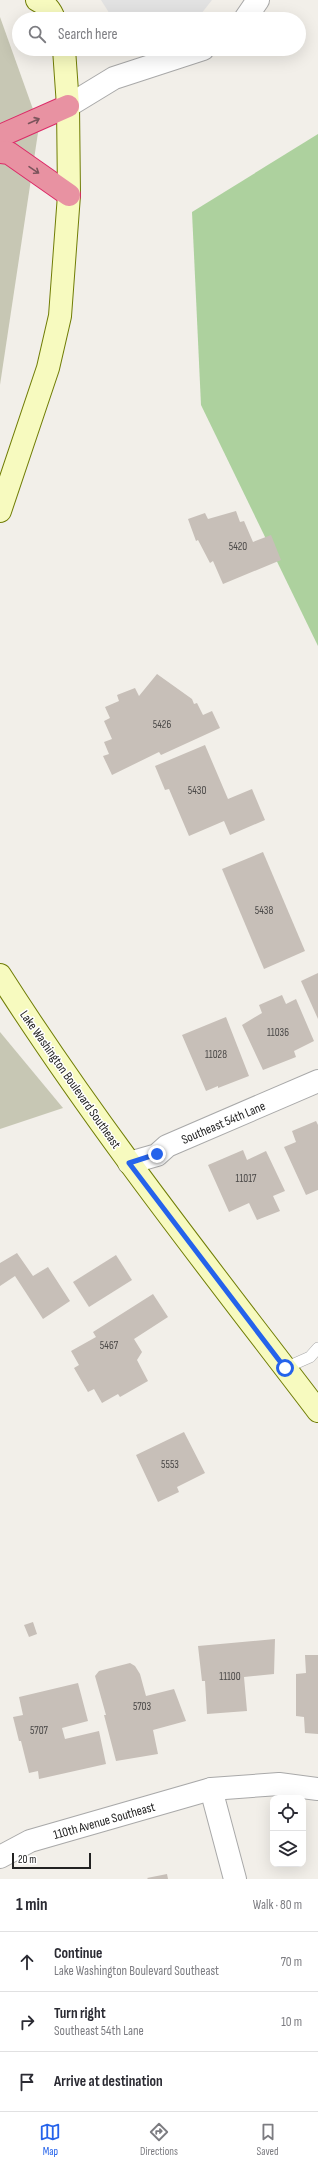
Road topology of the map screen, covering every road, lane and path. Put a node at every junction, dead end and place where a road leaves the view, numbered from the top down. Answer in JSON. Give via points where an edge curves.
{"nodes":[{"id":1,"x":37,"y":0,"type":"edge"},
{"id":2,"x":258,"y":0,"type":"edge"},
{"id":3,"x":51,"y":12,"type":"edge"},
{"id":4,"x":250,"y":12,"type":"edge"},
{"id":5,"x":64,"y":56,"type":"edge"},
{"id":6,"x":182,"y":56,"type":"edge"},
{"id":7,"x":68,"y":106,"type":"junction"},
{"id":8,"x":0,"y":136,"type":"edge"},
{"id":9,"x":0,"y":152,"type":"edge"},
{"id":10,"x":70,"y":195,"type":"junction"},
{"id":11,"x":0,"y":511,"type":"edge"},
{"id":12,"x":0,"y":975,"type":"edge"},
{"id":13,"x":318,"y":1081,"type":"edge"},
{"id":14,"x":129,"y":1163,"type":"junction"},
{"id":15,"x":318,"y":1348,"type":"edge"},
{"id":16,"x":285,"y":1368,"type":"junction"},
{"id":17,"x":318,"y":1411,"type":"edge"},
{"id":18,"x":211,"y":1789,"type":"junction"},
{"id":19,"x":318,"y":1789,"type":"edge"},
{"id":20,"x":0,"y":1857,"type":"edge"},
{"id":21,"x":235,"y":1879,"type":"edge"}],
"edges":[{"from":1,"to":3,"type":"main road","via":[[44,3]]},
{"from":2,"to":4,"type":"street"},
{"from":5,"to":7,"type":"main road"},
{"from":6,"to":7,"type":"street","via":[[114,78]]},
{"from":8,"to":7,"type":"highway","one_way":true},
{"from":7,"to":10,"type":"main road"},
{"from":9,"to":10,"type":"highway","one_way":true,"via":[[9,154]]},
{"from":10,"to":11,"type":"main road","via":[[60,316],[48,368]]},
{"from":12,"to":14,"type":"main road","name":"Lake Washington Boulevard Southeast","via":[[40,1039]]},
{"from":13,"to":14,"type":"street","name":"Southeast 54th Lane","via":[[168,1146],[157,1154]]},
{"from":14,"to":16,"type":"main road","name":"Lake Washington Boulevard Southeast"},
{"from":15,"to":16,"type":"lane","via":[[310,1357]]},
{"from":16,"to":17,"type":"main road","name":"Lake Washington Boulevard Southeast"},
{"from":18,"to":19,"type":"street","name":"110th Avenue Southeast","via":[[279,1784]]},
{"from":18,"to":20,"type":"street","name":"110th Avenue Southeast","via":[[30,1842]]},
{"from":18,"to":21,"type":"street"}]}
